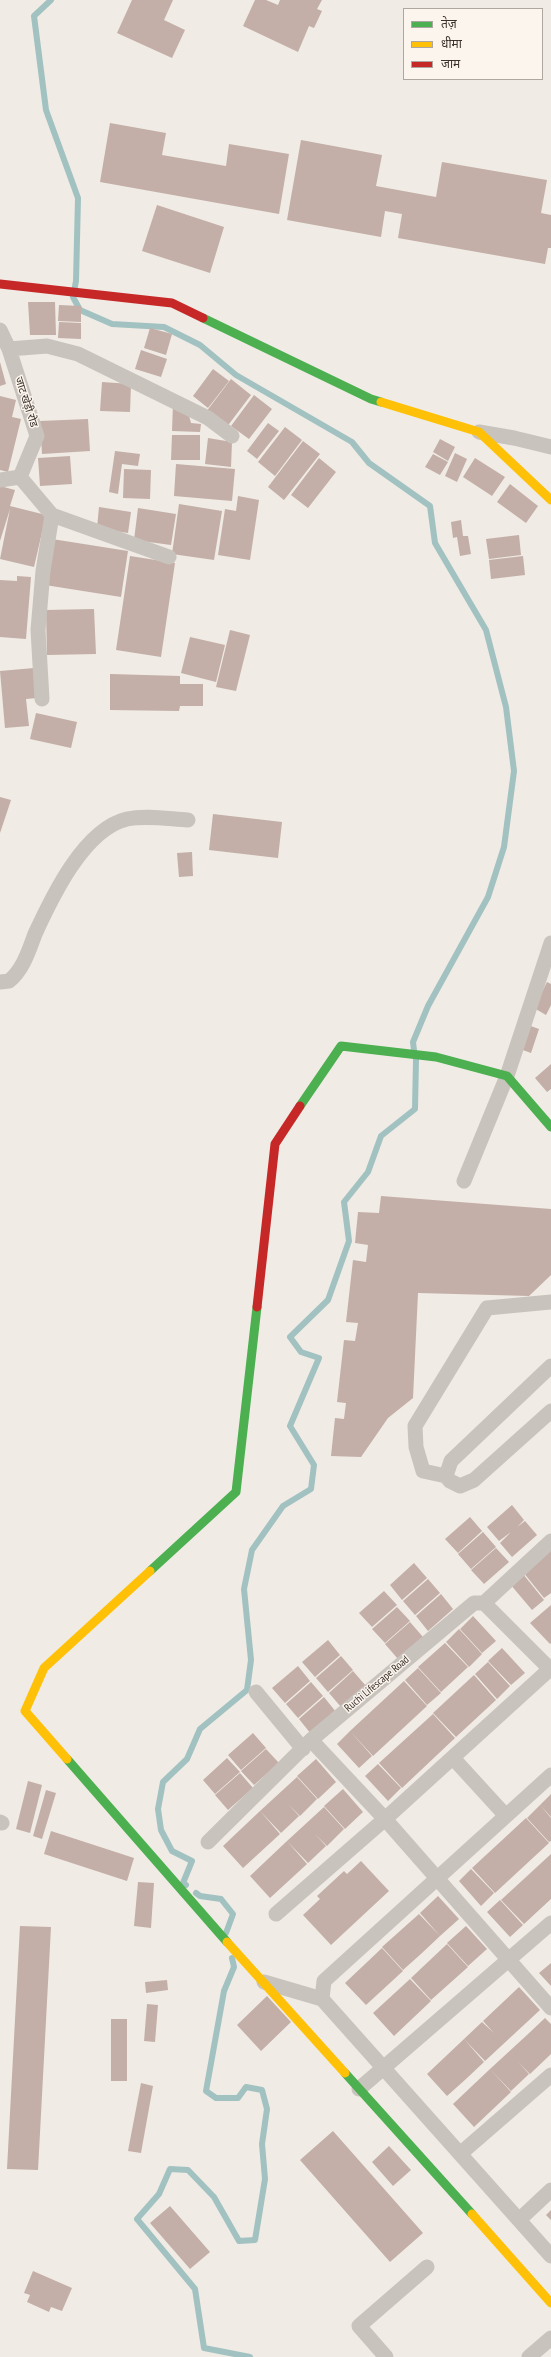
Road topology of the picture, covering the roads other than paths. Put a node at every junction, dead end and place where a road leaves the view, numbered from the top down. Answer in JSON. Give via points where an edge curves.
{"nodes":[{"id":1,"x":0,"y":284,"type":"edge"},
{"id":2,"x":0,"y":330,"type":"edge"},
{"id":3,"x":9,"y":349,"type":"junction"},
{"id":4,"x":479,"y":432,"type":"junction"},
{"id":5,"x":232,"y":436,"type":"dead end"},
{"id":6,"x":551,"y":447,"type":"edge"},
{"id":7,"x":20,"y":476,"type":"junction"},
{"id":8,"x":0,"y":480,"type":"edge"},
{"id":9,"x":551,"y":500,"type":"edge"},
{"id":10,"x":52,"y":515,"type":"junction"},
{"id":11,"x":170,"y":557,"type":"dead end"},
{"id":12,"x":42,"y":699,"type":"dead end"},
{"id":13,"x":188,"y":820,"type":"dead end"},
{"id":14,"x":551,"y":944,"type":"edge"},
{"id":15,"x":549,"y":960,"type":"edge"},
{"id":16,"x":0,"y":982,"type":"edge"},
{"id":17,"x":507,"y":1076,"type":"junction"},
{"id":18,"x":551,"y":1127,"type":"edge"},
{"id":19,"x":464,"y":1181,"type":"dead end"},
{"id":20,"x":551,"y":1302,"type":"edge"},
{"id":21,"x":551,"y":1366,"type":"edge"},
{"id":22,"x":551,"y":1411,"type":"edge"},
{"id":23,"x":446,"y":1476,"type":"junction"},
{"id":24,"x":551,"y":1541,"type":"edge"},
{"id":25,"x":484,"y":1603,"type":"junction"},
{"id":26,"x":551,"y":1669,"type":"edge"},
{"id":27,"x":256,"y":1692,"type":"dead end"},
{"id":28,"x":307,"y":1744,"type":"junction"},
{"id":29,"x":452,"y":1758,"type":"junction"},
{"id":30,"x":551,"y":1774,"type":"edge"},
{"id":31,"x":506,"y":1816,"type":"junction"},
{"id":32,"x":385,"y":1819,"type":"junction"},
{"id":33,"x":208,"y":1842,"type":"dead end"},
{"id":34,"x":438,"y":1880,"type":"junction"},
{"id":35,"x":276,"y":1914,"type":"dead end"},
{"id":36,"x":551,"y":1923,"type":"edge"},
{"id":37,"x":508,"y":1960,"type":"junction"},
{"id":38,"x":264,"y":1982,"type":"junction"},
{"id":39,"x":322,"y":1999,"type":"junction"},
{"id":40,"x":551,"y":2008,"type":"edge"},
{"id":41,"x":385,"y":2068,"type":"junction"},
{"id":42,"x":551,"y":2074,"type":"edge"},
{"id":43,"x":359,"y":2089,"type":"junction"},
{"id":44,"x":460,"y":2154,"type":"junction"},
{"id":45,"x":551,"y":2190,"type":"edge"},
{"id":46,"x":519,"y":2220,"type":"junction"},
{"id":47,"x":551,"y":2256,"type":"edge"},
{"id":48,"x":427,"y":2266,"type":"dead end"},
{"id":49,"x":551,"y":2304,"type":"edge"},
{"id":50,"x":551,"y":2338,"type":"edge"},
{"id":51,"x":386,"y":2357,"type":"edge"},
{"id":52,"x":529,"y":2357,"type":"edge"}],
"edges":[{"from":1,"to":4,"type":"street","via":[[172,303],[371,399]]},
{"from":2,"to":3,"type":"street","name":"जाट खेड़ी रोड"},
{"from":3,"to":5,"type":"street","via":[[47,346],[78,354],[208,418]]},
{"from":3,"to":7,"type":"street","name":"जाट खेड़ी रोड","via":[[37,436]]},
{"from":4,"to":6,"type":"street"},
{"from":4,"to":9,"type":"street"},
{"from":7,"to":8,"type":"street"},
{"from":7,"to":10,"type":"street"},
{"from":10,"to":11,"type":"street"},
{"from":10,"to":12,"type":"street","via":[[43,571],[38,630]]},
{"from":13,"to":16,"type":"street","via":[[127,819],[110,828],[82,850],[46,909],[18,972],[9,981]]},
{"from":14,"to":15,"type":"street"},
{"from":15,"to":17,"type":"street"},
{"from":17,"to":18,"type":"street"},
{"from":17,"to":19,"type":"street"},
{"from":17,"to":38,"type":"street","via":[[436,1057],[341,1046],[275,1144],[236,1492],[44,1668],[25,1711]]},
{"from":20,"to":23,"type":"street","via":[[487,1308],[415,1426],[416,1447],[423,1471]]},
{"from":21,"to":23,"type":"street","via":[[451,1461]]},
{"from":22,"to":23,"type":"street","via":[[474,1480],[460,1486],[450,1482]]},
{"from":24,"to":25,"type":"street"},
{"from":25,"to":26,"type":"street"},
{"from":25,"to":28,"type":"street","name":"Ruchi Lifescape Road","via":[[474,1602]]},
{"from":26,"to":29,"type":"street"},
{"from":27,"to":28,"type":"street"},
{"from":28,"to":32,"type":"street"},
{"from":28,"to":33,"type":"street","name":"Ruchi Lifescape Road"},
{"from":29,"to":31,"type":"street"},
{"from":29,"to":32,"type":"street"},
{"from":30,"to":31,"type":"street"},
{"from":31,"to":34,"type":"street"},
{"from":32,"to":34,"type":"street"},
{"from":32,"to":35,"type":"street"},
{"from":34,"to":37,"type":"street"},
{"from":34,"to":39,"type":"street","via":[[324,1981]]},
{"from":36,"to":37,"type":"street"},
{"from":37,"to":40,"type":"street"},
{"from":37,"to":41,"type":"street"},
{"from":38,"to":39,"type":"street"},
{"from":38,"to":43,"type":"street"},
{"from":39,"to":41,"type":"street"},
{"from":41,"to":43,"type":"street"},
{"from":41,"to":44,"type":"street"},
{"from":42,"to":44,"type":"street"},
{"from":43,"to":49,"type":"street"},
{"from":44,"to":46,"type":"street"},
{"from":45,"to":46,"type":"street"},
{"from":46,"to":47,"type":"street"},
{"from":48,"to":51,"type":"street","via":[[359,2326]]},
{"from":50,"to":52,"type":"street"}]}
